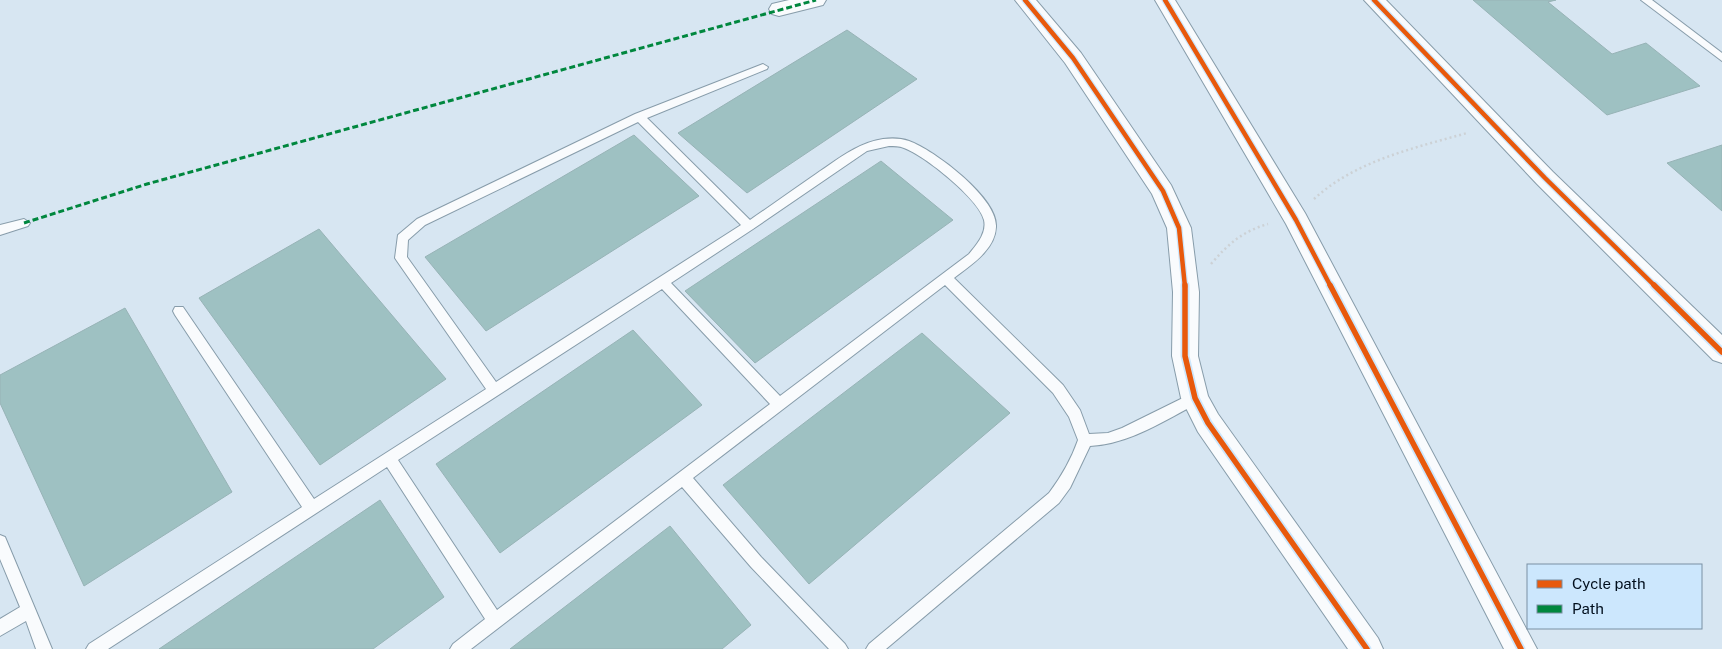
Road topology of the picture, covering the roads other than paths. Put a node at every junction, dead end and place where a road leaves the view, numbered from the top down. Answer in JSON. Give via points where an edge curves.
{"nodes":[{"id":1,"x":816,"y":0,"type":"edge"},
{"id":2,"x":1025,"y":0,"type":"edge"},
{"id":3,"x":1165,"y":0,"type":"edge"},
{"id":4,"x":1374,"y":0,"type":"edge"},
{"id":5,"x":1646,"y":0,"type":"edge"},
{"id":6,"x":779,"y":9,"type":"dead end"},
{"id":7,"x":1722,"y":58,"type":"edge"},
{"id":8,"x":763,"y":67,"type":"dead end"},
{"id":9,"x":639,"y":117,"type":"junction"},
{"id":10,"x":24,"y":223,"type":"dead end"},
{"id":11,"x":750,"y":226,"type":"junction"},
{"id":12,"x":0,"y":230,"type":"edge"},
{"id":13,"x":946,"y":278,"type":"junction"},
{"id":14,"x":664,"y":282,"type":"junction"},
{"id":15,"x":178,"y":311,"type":"dead end"},
{"id":16,"x":1722,"y":352,"type":"edge"},
{"id":17,"x":495,"y":391,"type":"junction"},
{"id":18,"x":1195,"y":398,"type":"junction"},
{"id":19,"x":779,"y":404,"type":"junction"},
{"id":20,"x":1085,"y":440,"type":"junction"},
{"id":21,"x":389,"y":459,"type":"junction"},
{"id":22,"x":683,"y":478,"type":"junction"},
{"id":23,"x":312,"y":509,"type":"junction"},
{"id":24,"x":0,"y":542,"type":"edge"},
{"id":25,"x":28,"y":610,"type":"junction"},
{"id":26,"x":495,"y":621,"type":"junction"},
{"id":27,"x":0,"y":628,"type":"edge"},
{"id":28,"x":44,"y":649,"type":"edge"},
{"id":29,"x":94,"y":649,"type":"edge"},
{"id":30,"x":458,"y":649,"type":"edge"},
{"id":31,"x":840,"y":649,"type":"edge"},
{"id":32,"x":874,"y":649,"type":"edge"},
{"id":33,"x":1367,"y":649,"type":"edge"},
{"id":34,"x":1521,"y":649,"type":"edge"}],
"edges":[{"from":1,"to":6,"type":"street"},
{"from":2,"to":18,"type":"street","via":[[1073,58],[1163,191],[1179,228],[1186,292],[1185,356]]},
{"from":3,"to":34,"type":"street","via":[[1296,220]]},
{"from":4,"to":16,"type":"street","via":[[1632,265]]},
{"from":5,"to":7,"type":"lane"},
{"from":8,"to":9,"type":"lane"},
{"from":9,"to":11,"type":"lane"},
{"from":9,"to":17,"type":"lane","via":[[421,222],[402,238],[401,258]]},
{"from":10,"to":12,"type":"lane"},
{"from":11,"to":13,"type":"lane","via":[[863,148],[884,142],[905,144],[926,154],[981,201],[990,217],[990,231],[983,246]]},
{"from":11,"to":14,"type":"lane"},
{"from":13,"to":19,"type":"lane"},
{"from":13,"to":20,"type":"lane","via":[[1058,389]]},
{"from":14,"to":17,"type":"lane"},
{"from":14,"to":19,"type":"lane"},
{"from":15,"to":23,"type":"lane"},
{"from":17,"to":21,"type":"lane"},
{"from":18,"to":20,"type":"lane","via":[[1126,434]]},
{"from":18,"to":33,"type":"street","via":[[1208,423]]},
{"from":19,"to":22,"type":"lane"},
{"from":20,"to":32,"type":"lane","via":[[1079,457],[1054,498]]},
{"from":21,"to":23,"type":"lane"},
{"from":21,"to":26,"type":"lane"},
{"from":22,"to":26,"type":"lane"},
{"from":22,"to":31,"type":"lane","via":[[756,562]]},
{"from":23,"to":29,"type":"lane"},
{"from":24,"to":25,"type":"lane"},
{"from":25,"to":27,"type":"lane"},
{"from":25,"to":28,"type":"lane"},
{"from":26,"to":30,"type":"lane"}]}
